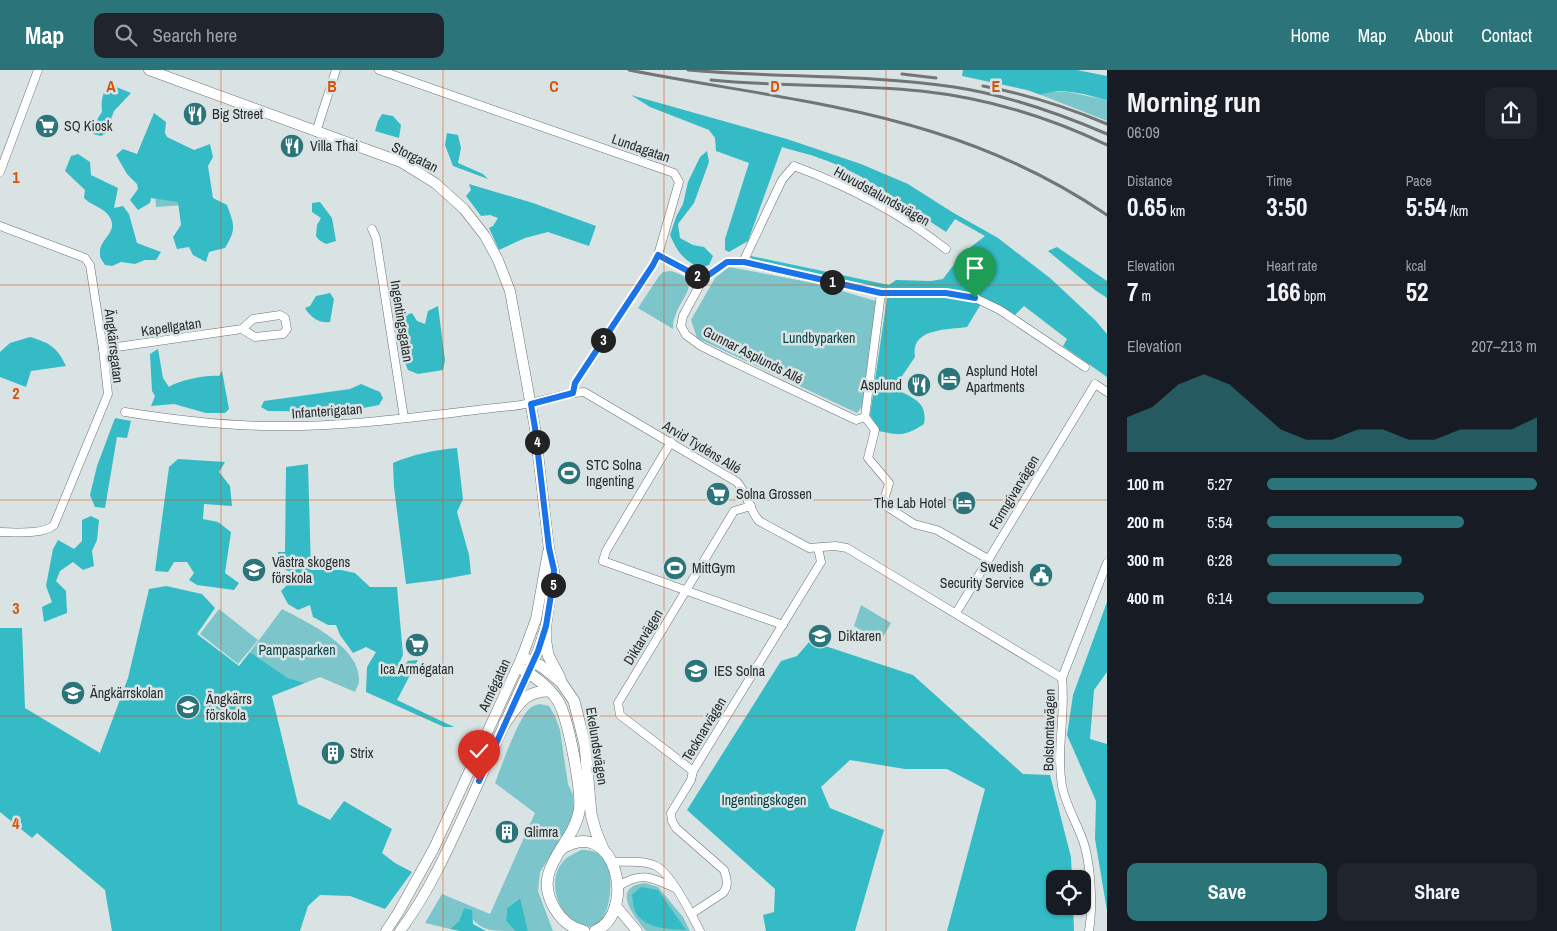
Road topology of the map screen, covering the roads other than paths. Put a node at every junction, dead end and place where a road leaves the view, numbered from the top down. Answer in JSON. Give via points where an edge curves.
{"nodes":[{"id":1,"x":38,"y":70,"type":"edge"},
{"id":2,"x":149,"y":70,"type":"edge"},
{"id":3,"x":334,"y":70,"type":"edge"},
{"id":4,"x":379,"y":70,"type":"edge"},
{"id":5,"x":316,"y":132,"type":"junction"},
{"id":6,"x":0,"y":147,"type":"edge"},
{"id":7,"x":8,"y":150,"type":"junction"},
{"id":8,"x":0,"y":172,"type":"edge"},
{"id":9,"x":0,"y":226,"type":"edge"},
{"id":10,"x":372,"y":229,"type":"dead end"},
{"id":11,"x":946,"y":249,"type":"dead end"},
{"id":12,"x":658,"y":255,"type":"junction"},
{"id":13,"x":744,"y":262,"type":"junction"},
{"id":14,"x":703,"y":279,"type":"junction"},
{"id":15,"x":881,"y":293,"type":"junction"},
{"id":16,"x":242,"y":329,"type":"junction"},
{"id":17,"x":103,"y":349,"type":"junction"},
{"id":18,"x":1085,"y":367,"type":"dead end"},
{"id":19,"x":1107,"y":392,"type":"edge"},
{"id":20,"x":573,"y":393,"type":"junction"},
{"id":21,"x":531,"y":404,"type":"junction"},
{"id":22,"x":124,"y":412,"type":"dead end"},
{"id":23,"x":865,"y":416,"type":"junction"},
{"id":24,"x":404,"y":418,"type":"junction"},
{"id":25,"x":670,"y":442,"type":"junction"},
{"id":26,"x":750,"y":506,"type":"junction"},
{"id":27,"x":0,"y":532,"type":"edge"},
{"id":28,"x":549,"y":548,"type":"junction"},
{"id":29,"x":818,"y":548,"type":"junction"},
{"id":30,"x":988,"y":559,"type":"junction"},
{"id":31,"x":1107,"y":563,"type":"edge"},
{"id":32,"x":686,"y":590,"type":"junction"},
{"id":33,"x":956,"y":613,"type":"junction"},
{"id":34,"x":783,"y":625,"type":"junction"},
{"id":35,"x":546,"y":626,"type":"junction"},
{"id":36,"x":525,"y":665,"type":"junction"},
{"id":37,"x":1062,"y":678,"type":"junction"},
{"id":38,"x":561,"y":682,"type":"junction"},
{"id":39,"x":549,"y":691,"type":"junction"},
{"id":40,"x":504,"y":724,"type":"junction"},
{"id":41,"x":693,"y":771,"type":"junction"},
{"id":42,"x":560,"y":850,"type":"junction"},
{"id":43,"x":604,"y":851,"type":"junction"},
{"id":44,"x":612,"y":862,"type":"junction"},
{"id":45,"x":617,"y":887,"type":"junction"},
{"id":46,"x":675,"y":888,"type":"junction"},
{"id":47,"x":616,"y":905,"type":"junction"},
{"id":48,"x":691,"y":914,"type":"junction"},
{"id":49,"x":560,"y":917,"type":"junction"},
{"id":50,"x":601,"y":930,"type":"edge"},
{"id":51,"x":386,"y":931,"type":"edge"},
{"id":52,"x":400,"y":931,"type":"edge"},
{"id":53,"x":560,"y":931,"type":"edge"},
{"id":54,"x":584,"y":931,"type":"edge"},
{"id":55,"x":637,"y":931,"type":"edge"},
{"id":56,"x":700,"y":931,"type":"edge"},
{"id":57,"x":1089,"y":931,"type":"edge"}],
"edges":[{"from":1,"to":7,"type":"street"},
{"from":2,"to":5,"type":"street","name":"Storgatan"},
{"from":3,"to":5,"type":"street"},
{"from":4,"to":12,"type":"street","name":"Lundagatan","via":[[674,173],[679,182]]},
{"from":5,"to":21,"type":"street","name":"Storgatan","via":[[401,162],[436,182],[464,209],[485,236],[510,291]]},
{"from":6,"to":7,"type":"street"},
{"from":7,"to":8,"type":"street"},
{"from":9,"to":17,"type":"street","name":"Ängkärrsgatan","via":[[85,258],[90,265]]},
{"from":10,"to":24,"type":"street","name":"Ingentingsgatan"},
{"from":11,"to":13,"type":"street","name":"Huvudstalundsvägen","via":[[860,194],[794,166],[782,180]]},
{"from":12,"to":14,"type":"street"},
{"from":12,"to":20,"type":"street","name":"Lundagatan","via":[[575,383]]},
{"from":13,"to":14,"type":"street","name":"Gunnar Asplunds Allé","via":[[727,262]]},
{"from":13,"to":15,"type":"street","name":"Gunnar Asplunds Allé"},
{"from":14,"to":23,"type":"street","name":"Gunnar Asplunds Allé","via":[[683,316],[681,326],[686,335],[726,359],[856,420]]},
{"from":15,"to":18,"type":"street","name":"Gunnar Asplunds Allé","via":[[946,293],[975,298],[1000,310]]},
{"from":15,"to":23,"type":"street"},
{"from":16,"to":16,"type":"street","name":"Kapellgatan","via":[[255,337],[283,334],[287,329],[285,318],[280,315],[253,319]]},
{"from":16,"to":17,"type":"street","name":"Kapellgatan"},
{"from":17,"to":27,"type":"street","name":"Ängkärrsgatan","via":[[108,394],[54,525],[48,530]]},
{"from":19,"to":30,"type":"street","name":"Formgivarvägen","via":[[1095,384]]},
{"from":20,"to":21,"type":"street"},
{"from":20,"to":25,"type":"street","name":"Arvid Tydéns Allé","via":[[584,392]]},
{"from":21,"to":24,"type":"street","name":"Infanterigatan"},
{"from":21,"to":28,"type":"street","name":"Armégatan"},
{"from":22,"to":24,"type":"street","name":"Infanterigatan","via":[[192,423],[276,426]]},
{"from":23,"to":30,"type":"street","via":[[875,430],[868,458],[889,483],[883,504],[914,524],[937,530]]},
{"from":25,"to":26,"type":"street","name":"Arvid Tydéns Allé","via":[[736,482],[744,490]]},
{"from":25,"to":32,"type":"street","via":[[603,561]]},
{"from":26,"to":29,"type":"street","name":"Arvid Tydéns Allé","via":[[759,521],[809,548]]},
{"from":26,"to":32,"type":"street","name":"Diktarvägen","via":[[734,511]]},
{"from":28,"to":35,"type":"street","name":"Armégatan","via":[[554,570]]},
{"from":28,"to":36,"type":"street","name":"Armégatan"},
{"from":29,"to":33,"type":"street","name":"Arvid Tydéns Allé","via":[[847,548]]},
{"from":29,"to":34,"type":"street","name":"Tecknarvägen","via":[[821,562]]},
{"from":30,"to":33,"type":"street","name":"Formgivarvägen"},
{"from":31,"to":37,"type":"street","name":"Bolstomtavägen"},
{"from":32,"to":34,"type":"street"},
{"from":32,"to":41,"type":"street","name":"Diktarvägen","via":[[618,703],[620,715]]},
{"from":33,"to":37,"type":"street","name":"Arvid Tydéns Allé"},
{"from":34,"to":41,"type":"street","name":"Tecknarvägen"},
{"from":35,"to":36,"type":"street","name":"Armégatan"},
{"from":35,"to":38,"type":"main road","via":[[548,655]]},
{"from":36,"to":38,"type":"main road","name":"Ekelundsvägen","via":[[540,666]]},
{"from":36,"to":39,"type":"main road","name":"Ekelundsvägen"},
{"from":36,"to":40,"type":"street","name":"Armégatan"},
{"from":36,"to":51,"type":"street","name":"Armégatan","via":[[434,848]]},
{"from":37,"to":57,"type":"street","name":"Bolstomtavägen","via":[[1064,693],[1059,744],[1062,788],[1085,848],[1091,890]]},
{"from":38,"to":43,"type":"main road","name":"Ekelundsvägen","via":[[578,710],[591,814]]},
{"from":39,"to":40,"type":"main road","via":[[531,693]]},
{"from":39,"to":42,"type":"main road","name":"Ekelundsvägen","via":[[557,700],[567,723],[580,797],[576,822]]},
{"from":40,"to":52,"type":"street","name":"Armégatan","via":[[439,866]]},
{"from":41,"to":48,"type":"street","name":"Tecknarvägen","via":[[671,813],[672,822],[724,870],[727,879],[723,893]]},
{"from":42,"to":43,"type":"main road","name":"Ekelundsvägen","via":[[584,840]]},
{"from":42,"to":49,"type":"main road","name":"Ekelundsvägen","via":[[547,884],[549,896]]},
{"from":43,"to":44,"type":"main road","name":"Ekelundsvägen"},
{"from":44,"to":45,"type":"main road","name":"Ekelundsvägen"},
{"from":44,"to":46,"type":"street","via":[[643,862],[656,866]]},
{"from":45,"to":46,"type":"street","via":[[642,876]]},
{"from":45,"to":47,"type":"main road","name":"Ekelundsvägen"},
{"from":46,"to":48,"type":"street"},
{"from":47,"to":50,"type":"main road","name":"Ekelundsvägen"},
{"from":47,"to":55,"type":"street"},
{"from":48,"to":56,"type":"street"},
{"from":49,"to":53,"type":"main road"},
{"from":49,"to":54,"type":"main road","via":[[570,926]]}]}
